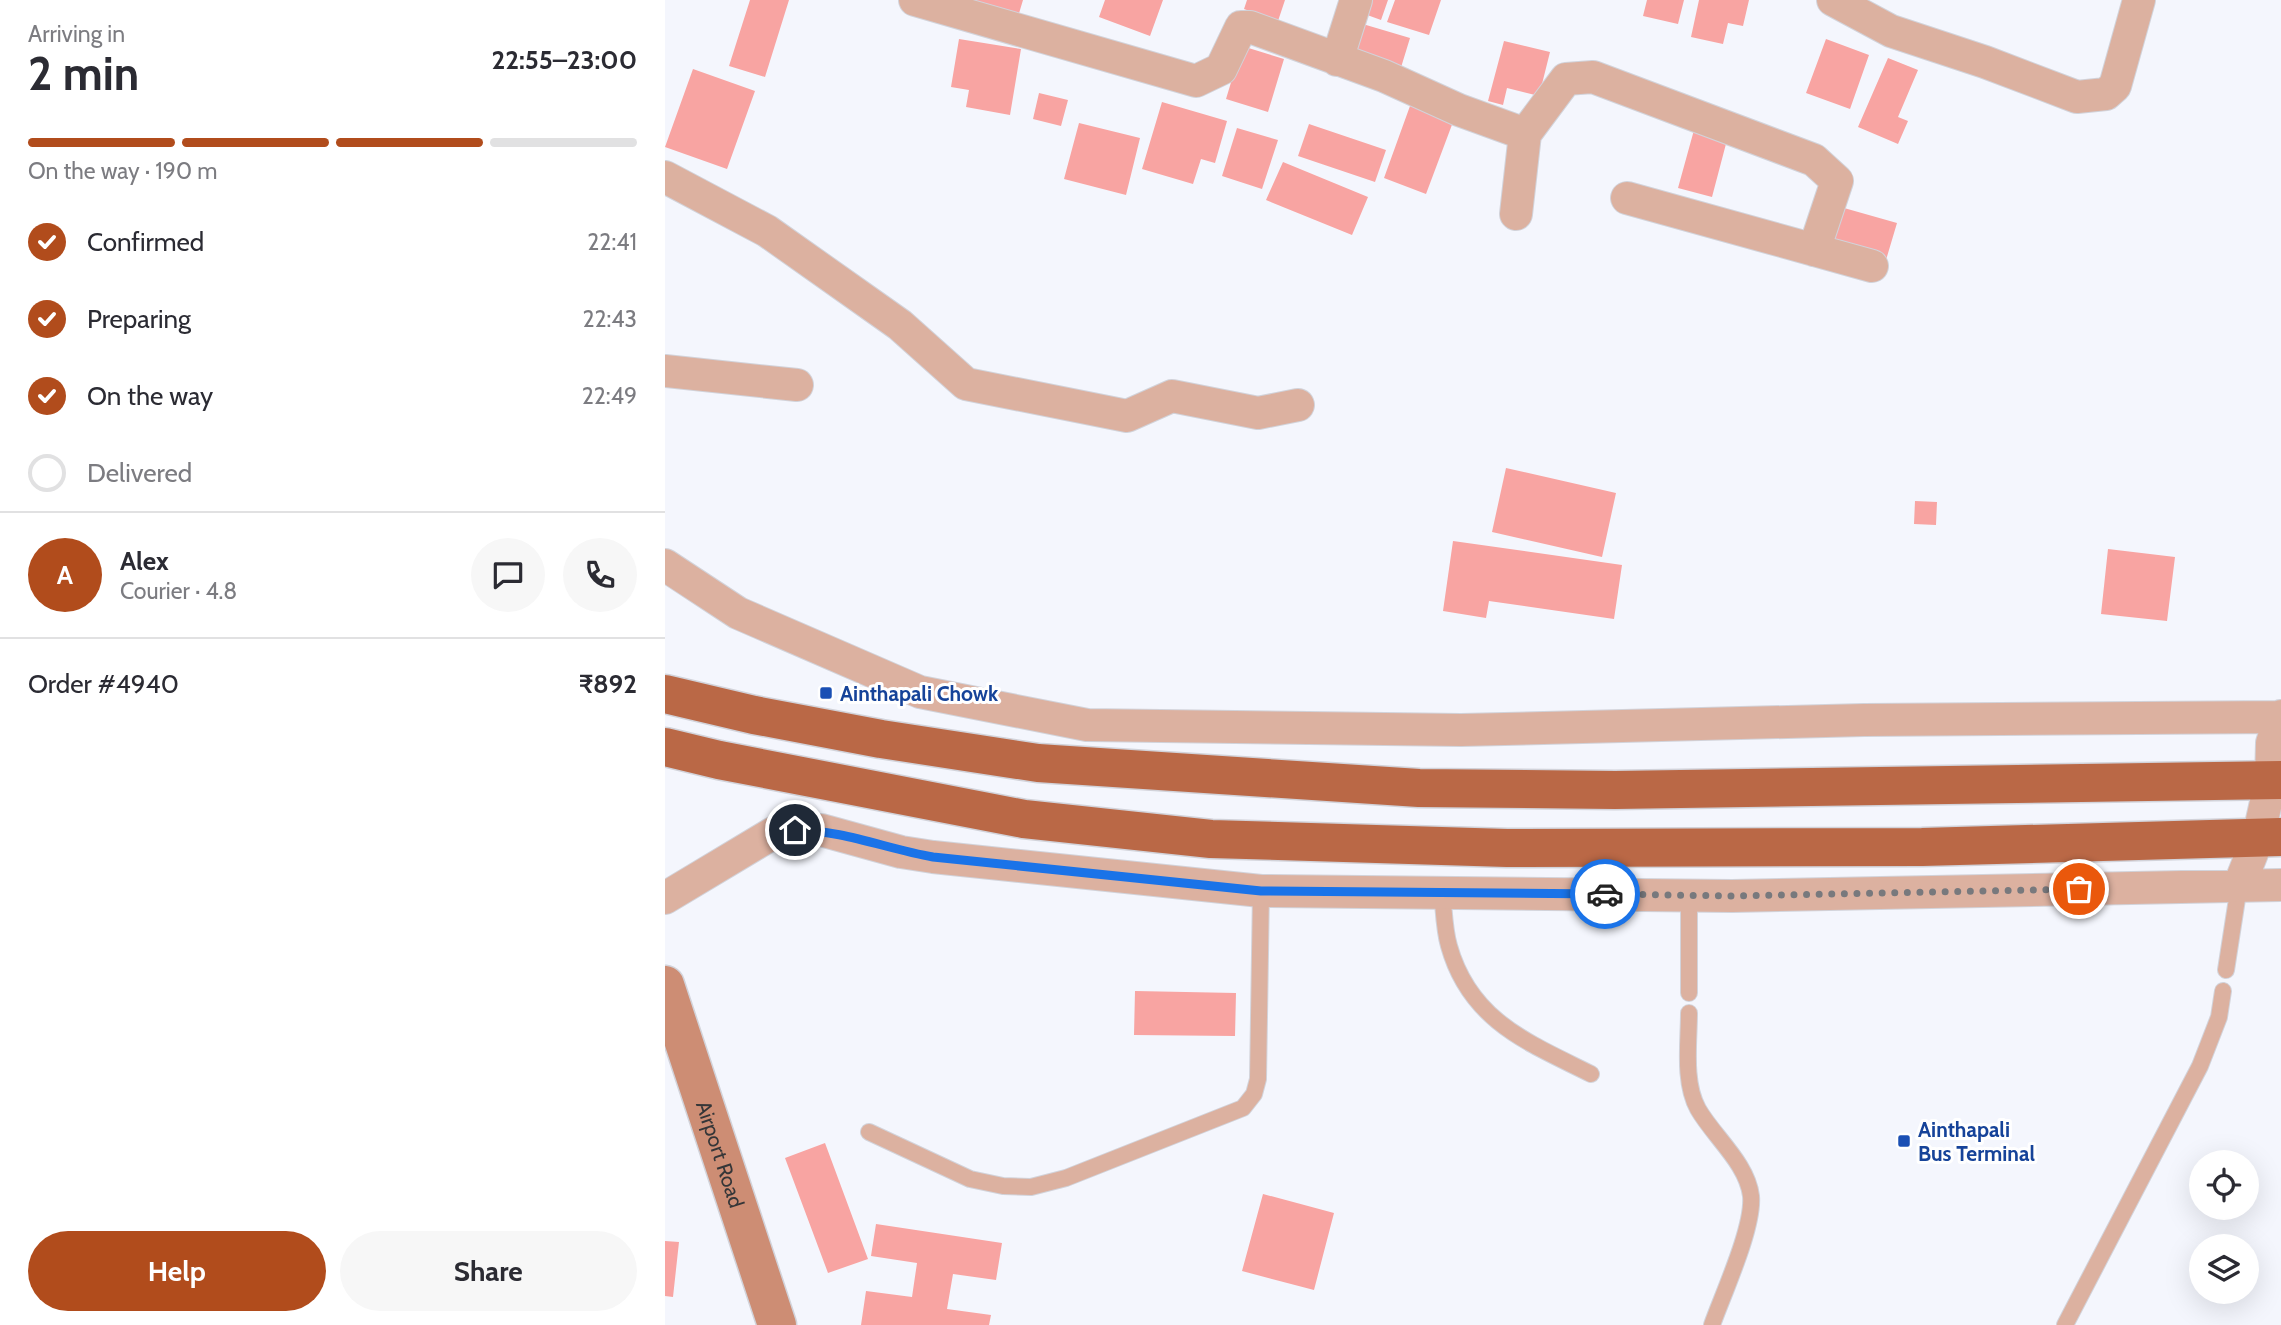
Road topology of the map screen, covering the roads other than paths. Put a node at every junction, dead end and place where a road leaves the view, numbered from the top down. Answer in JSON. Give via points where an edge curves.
{"nodes":[{"id":1,"x":915,"y":0,"type":"edge"},
{"id":2,"x":1356,"y":0,"type":"edge"},
{"id":3,"x":1833,"y":0,"type":"edge"},
{"id":4,"x":2139,"y":0,"type":"edge"},
{"id":5,"x":1337,"y":60,"type":"junction"},
{"id":6,"x":1525,"y":134,"type":"junction"},
{"id":7,"x":665,"y":177,"type":"edge"},
{"id":8,"x":1627,"y":198,"type":"dead end"},
{"id":9,"x":1516,"y":214,"type":"dead end"},
{"id":10,"x":1814,"y":250,"type":"junction"},
{"id":11,"x":1872,"y":267,"type":"dead end"},
{"id":12,"x":665,"y":371,"type":"edge"},
{"id":13,"x":797,"y":385,"type":"dead end"},
{"id":14,"x":1298,"y":405,"type":"dead end"},
{"id":15,"x":665,"y":565,"type":"edge"},
{"id":16,"x":665,"y":694,"type":"edge"},
{"id":17,"x":2281,"y":717,"type":"edge"},
{"id":18,"x":665,"y":747,"type":"edge"},
{"id":19,"x":2276,"y":780,"type":"edge"},
{"id":20,"x":2269,"y":838,"type":"edge"},
{"id":21,"x":2281,"y":885,"type":"edge"},
{"id":22,"x":2239,"y":886,"type":"junction"},
{"id":23,"x":1261,"y":891,"type":"junction"},
{"id":24,"x":1442,"y":892,"type":"junction"},
{"id":25,"x":1689,"y":895,"type":"junction"},
{"id":26,"x":665,"y":898,"type":"edge"},
{"id":27,"x":2226,"y":970,"type":"dead end"},
{"id":28,"x":665,"y":985,"type":"edge"},
{"id":29,"x":2223,"y":991,"type":"dead end"},
{"id":30,"x":1689,"y":993,"type":"dead end"},
{"id":31,"x":1689,"y":1013,"type":"dead end"},
{"id":32,"x":1591,"y":1074,"type":"dead end"},
{"id":33,"x":869,"y":1132,"type":"dead end"},
{"id":34,"x":777,"y":1325,"type":"edge"},
{"id":35,"x":1712,"y":1325,"type":"edge"},
{"id":36,"x":2065,"y":1325,"type":"edge"}],
"edges":[{"from":1,"to":5,"type":"street","via":[[1196,81],[1221,69],[1241,27]]},
{"from":2,"to":5,"type":"street"},
{"from":3,"to":4,"type":"street","via":[[1891,31],[2077,97],[2106,94],[2115,86]]},
{"from":5,"to":6,"type":"street"},
{"from":6,"to":9,"type":"street"},
{"from":6,"to":10,"type":"street","via":[[1566,79],[1593,77],[1814,160],[1837,181]]},
{"from":7,"to":14,"type":"street","via":[[767,231],[900,325],[966,384],[1127,416],[1171,396],[1258,413]]},
{"from":8,"to":10,"type":"street"},
{"from":10,"to":11,"type":"street"},
{"from":12,"to":13,"type":"street"},
{"from":15,"to":17,"type":"street","via":[[738,613],[921,692],[1087,725],[1461,730],[1864,720]]},
{"from":16,"to":19,"type":"highway","via":[[881,739],[1038,763],[1405,787],[1615,790]]},
{"from":17,"to":19,"type":"street","via":[[2272,743]]},
{"from":18,"to":20,"type":"highway","via":[[1024,819],[1211,839],[1548,848],[1922,847]]},
{"from":19,"to":20,"type":"street"},
{"from":20,"to":22,"type":"street"},
{"from":21,"to":22,"type":"street"},
{"from":22,"to":25,"type":"street"},
{"from":22,"to":27,"type":"lane"},
{"from":23,"to":24,"type":"street"},
{"from":23,"to":26,"type":"street","via":[[933,857],[821,830],[795,830],[775,832]]},
{"from":23,"to":33,"type":"lane","via":[[1258,1079],[1243,1108],[1066,1178],[1031,1187],[970,1179]]},
{"from":24,"to":25,"type":"street"},
{"from":24,"to":32,"type":"lane","via":[[1448,946],[1481,1008],[1513,1035]]},
{"from":25,"to":30,"type":"lane"},
{"from":28,"to":34,"type":"main road","name":"Airport Road"},
{"from":29,"to":36,"type":"lane","via":[[2210,1045]]},
{"from":31,"to":35,"type":"lane","via":[[1691,1090],[1697,1108],[1746,1177],[1751,1197],[1749,1223]]}]}
